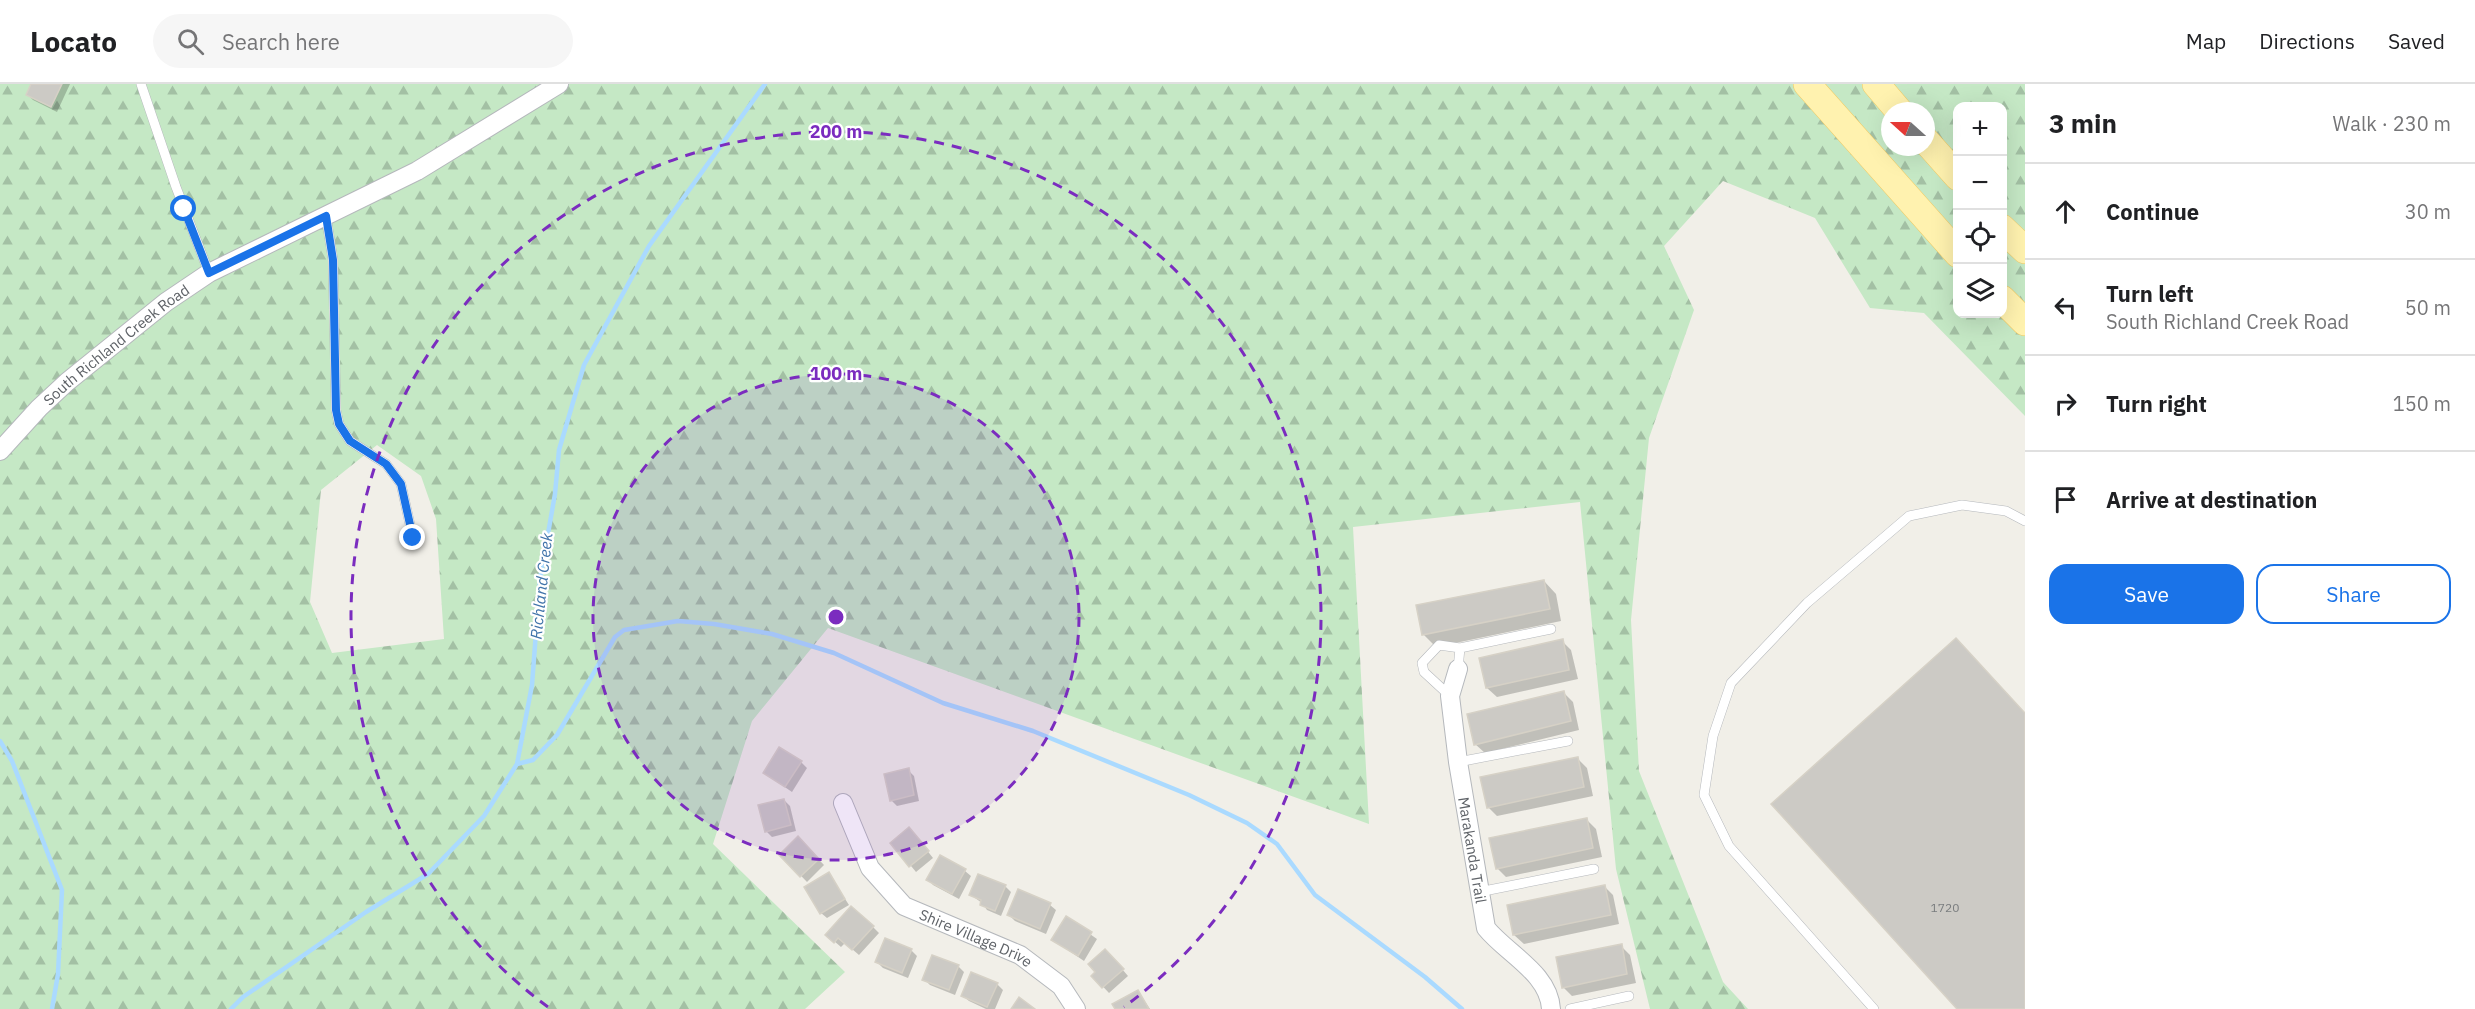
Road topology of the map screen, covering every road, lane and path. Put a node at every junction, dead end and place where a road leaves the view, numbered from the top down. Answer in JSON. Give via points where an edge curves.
{"nodes":[{"id":1,"x":141,"y":84,"type":"edge"},
{"id":2,"x":559,"y":84,"type":"edge"},
{"id":3,"x":1807,"y":84,"type":"edge"},
{"id":4,"x":1876,"y":84,"type":"edge"},
{"id":5,"x":1891,"y":102,"type":"edge"},
{"id":6,"x":1935,"y":151,"type":"edge"},
{"id":7,"x":1953,"y":171,"type":"edge"},
{"id":8,"x":326,"y":216,"type":"junction"},
{"id":9,"x":2007,"y":233,"type":"edge"},
{"id":10,"x":1953,"y":249,"type":"edge"},
{"id":11,"x":2025,"y":250,"type":"edge"},
{"id":12,"x":209,"y":273,"type":"junction"},
{"id":13,"x":2007,"y":304,"type":"edge"},
{"id":14,"x":2025,"y":322,"type":"edge"},
{"id":15,"x":0,"y":451,"type":"edge"},
{"id":16,"x":2025,"y":521,"type":"edge"},
{"id":17,"x":413,"y":538,"type":"dead end"},
{"id":18,"x":1551,"y":629,"type":"dead end"},
{"id":19,"x":1460,"y":648,"type":"junction"},
{"id":20,"x":1458,"y":669,"type":"joint"},
{"id":21,"x":1450,"y":696,"type":"junction"},
{"id":22,"x":1568,"y":741,"type":"dead end"},
{"id":23,"x":1458,"y":762,"type":"junction"},
{"id":24,"x":843,"y":803,"type":"dead end"},
{"id":25,"x":1594,"y":869,"type":"dead end"},
{"id":26,"x":1479,"y":892,"type":"junction"},
{"id":27,"x":1629,"y":996,"type":"dead end"},
{"id":28,"x":1076,"y":1009,"type":"edge"},
{"id":29,"x":1551,"y":1009,"type":"edge"},
{"id":30,"x":1570,"y":1009,"type":"edge"},
{"id":31,"x":1874,"y":1009,"type":"edge"}],
"edges":[{"from":1,"to":12,"type":"lane"},
{"from":2,"to":8,"type":"street","name":"South Richland Creek Road","via":[[417,171]]},
{"from":3,"to":10,"type":"main road"},
{"from":4,"to":5,"type":"main road"},
{"from":6,"to":7,"type":"main road"},
{"from":8,"to":12,"type":"street","name":"South Richland Creek Road"},
{"from":8,"to":17,"type":"lane","via":[[333,260],[339,424],[350,441],[386,464],[401,484]]},
{"from":9,"to":11,"type":"main road"},
{"from":12,"to":15,"type":"street","name":"South Richland Creek Road","via":[[68,382]]},
{"from":13,"to":14,"type":"main road"},
{"from":16,"to":31,"type":"lane","via":[[2007,511],[1962,505],[1909,516],[1807,603],[1731,683],[1713,736],[1704,795],[1729,846]]},
{"from":18,"to":19,"type":"lane"},
{"from":19,"to":20,"type":"lane"},
{"from":19,"to":21,"type":"lane","via":[[1439,645],[1422,663],[1424,672]]},
{"from":20,"to":21,"type":"street","name":"Marakanda Trail"},
{"from":21,"to":23,"type":"street","name":"Marakanda Trail"},
{"from":22,"to":23,"type":"lane"},
{"from":23,"to":26,"type":"street","name":"Marakanda Trail"},
{"from":24,"to":28,"type":"street","name":"Shire Village Drive","via":[[870,868],[904,906],[1020,955],[1061,986]]},
{"from":25,"to":26,"type":"lane"},
{"from":26,"to":29,"type":"street","name":"Marakanda Trail","via":[[1486,928],[1499,944],[1529,967],[1545,988]]},
{"from":27,"to":30,"type":"lane"}]}
